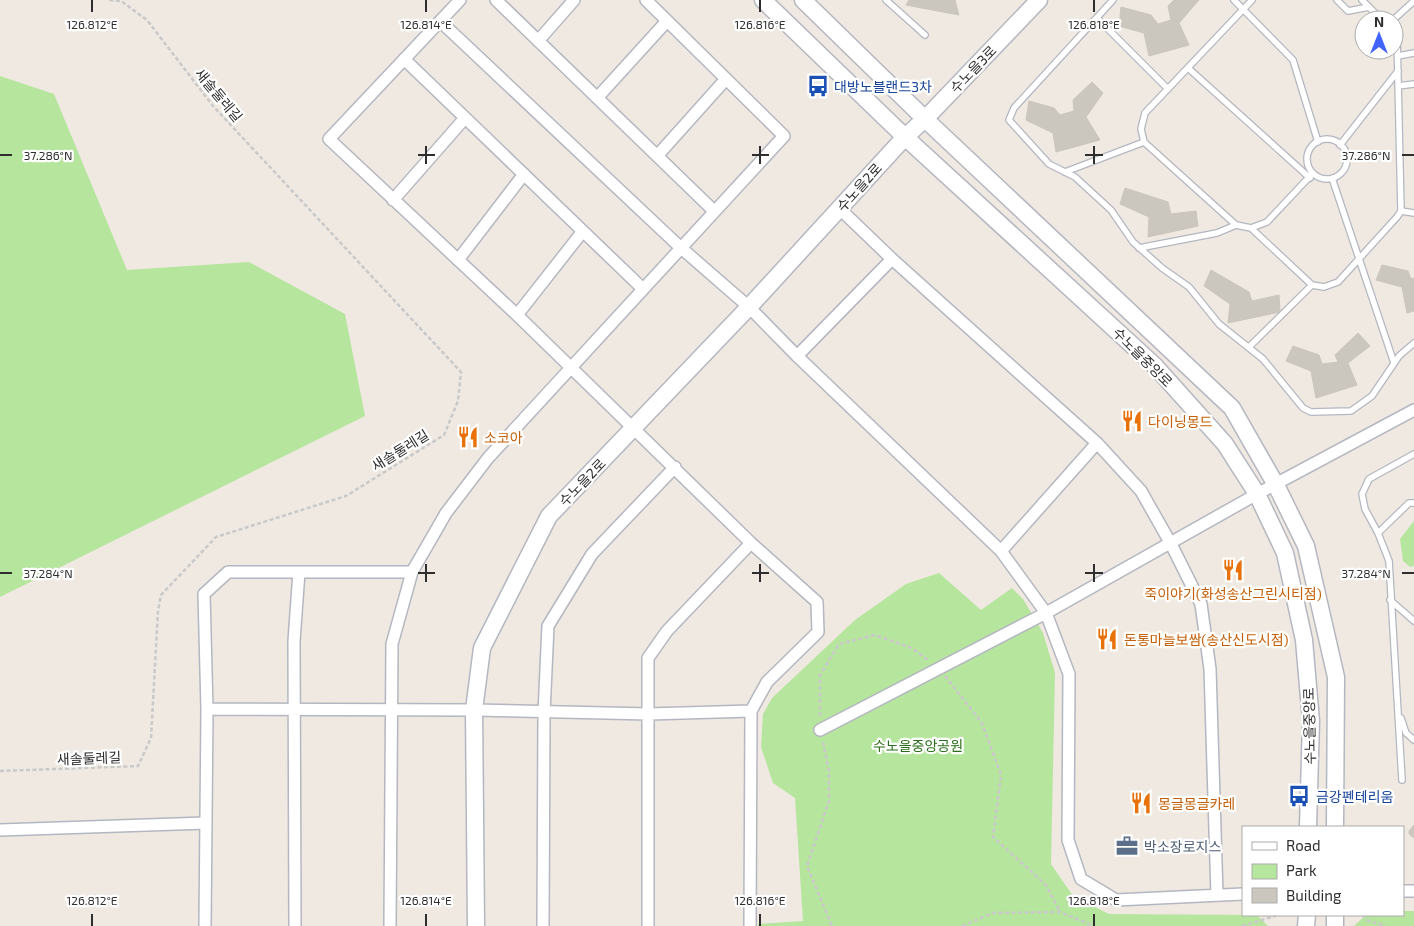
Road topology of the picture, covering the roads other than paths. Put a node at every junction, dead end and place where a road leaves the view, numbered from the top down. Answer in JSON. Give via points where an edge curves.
{"nodes":[{"id":1,"x":460,"y":0,"type":"edge"},
{"id":2,"x":496,"y":0,"type":"edge"},
{"id":3,"x":574,"y":0,"type":"edge"},
{"id":4,"x":646,"y":0,"type":"edge"},
{"id":5,"x":763,"y":0,"type":"edge"},
{"id":6,"x":803,"y":0,"type":"edge"},
{"id":7,"x":886,"y":0,"type":"edge"},
{"id":8,"x":1039,"y":0,"type":"edge"},
{"id":9,"x":1113,"y":0,"type":"edge"},
{"id":10,"x":1234,"y":0,"type":"edge"},
{"id":11,"x":1252,"y":0,"type":"edge"},
{"id":12,"x":1337,"y":0,"type":"edge"},
{"id":13,"x":1362,"y":0,"type":"edge"},
{"id":14,"x":1414,"y":1,"type":"edge"},
{"id":15,"x":1369,"y":7,"type":"junction"},
{"id":16,"x":1244,"y":9,"type":"junction"},
{"id":17,"x":1372,"y":10,"type":"edge"},
{"id":18,"x":1404,"y":10,"type":"edge"},
{"id":19,"x":1096,"y":18,"type":"junction"},
{"id":20,"x":667,"y":21,"type":"junction"},
{"id":21,"x":440,"y":22,"type":"junction"},
{"id":22,"x":925,"y":35,"type":"dead end"},
{"id":23,"x":538,"y":41,"type":"junction"},
{"id":24,"x":404,"y":59,"type":"junction"},
{"id":25,"x":1398,"y":60,"type":"edge"},
{"id":26,"x":1188,"y":68,"type":"junction"},
{"id":27,"x":1398,"y":71,"type":"junction"},
{"id":28,"x":726,"y":79,"type":"junction"},
{"id":29,"x":1414,"y":84,"type":"edge"},
{"id":30,"x":1398,"y":86,"type":"junction"},
{"id":31,"x":1168,"y":89,"type":"junction"},
{"id":32,"x":597,"y":98,"type":"junction"},
{"id":33,"x":465,"y":118,"type":"junction"},
{"id":34,"x":925,"y":119,"type":"junction"},
{"id":35,"x":905,"y":137,"type":"junction"},
{"id":36,"x":1144,"y":142,"type":"junction"},
{"id":37,"x":1318,"y":142,"type":"junction"},
{"id":38,"x":1340,"y":144,"type":"junction"},
{"id":39,"x":657,"y":156,"type":"junction"},
{"id":40,"x":1065,"y":172,"type":"junction"},
{"id":41,"x":524,"y":174,"type":"junction"},
{"id":42,"x":1311,"y":175,"type":"junction"},
{"id":43,"x":1332,"y":178,"type":"junction"},
{"id":44,"x":393,"y":200,"type":"junction"},
{"id":45,"x":840,"y":209,"type":"junction"},
{"id":46,"x":714,"y":211,"type":"junction"},
{"id":47,"x":1401,"y":211,"type":"junction"},
{"id":48,"x":1414,"y":213,"type":"edge"},
{"id":49,"x":1236,"y":225,"type":"junction"},
{"id":50,"x":1252,"y":228,"type":"junction"},
{"id":51,"x":583,"y":231,"type":"junction"},
{"id":52,"x":680,"y":247,"type":"junction"},
{"id":53,"x":1139,"y":248,"type":"junction"},
{"id":54,"x":458,"y":260,"type":"junction"},
{"id":55,"x":892,"y":260,"type":"junction"},
{"id":56,"x":1359,"y":260,"type":"junction"},
{"id":57,"x":1312,"y":285,"type":"junction"},
{"id":58,"x":642,"y":288,"type":"junction"},
{"id":59,"x":749,"y":307,"type":"junction"},
{"id":60,"x":517,"y":315,"type":"junction"},
{"id":61,"x":1414,"y":343,"type":"edge"},
{"id":62,"x":1249,"y":347,"type":"junction"},
{"id":63,"x":796,"y":356,"type":"junction"},
{"id":64,"x":1394,"y":363,"type":"junction"},
{"id":65,"x":570,"y":367,"type":"junction"},
{"id":66,"x":1414,"y":410,"type":"edge"},
{"id":67,"x":634,"y":429,"type":"junction"},
{"id":68,"x":1097,"y":443,"type":"junction"},
{"id":69,"x":1414,"y":454,"type":"edge"},
{"id":70,"x":675,"y":467,"type":"junction"},
{"id":71,"x":1276,"y":485,"type":"junction"},
{"id":72,"x":1257,"y":494,"type":"junction"},
{"id":73,"x":1414,"y":502,"type":"edge"},
{"id":74,"x":1378,"y":533,"type":"junction"},
{"id":75,"x":751,"y":543,"type":"junction"},
{"id":76,"x":1171,"y":544,"type":"junction"},
{"id":77,"x":1001,"y":551,"type":"junction"},
{"id":78,"x":299,"y":572,"type":"junction"},
{"id":79,"x":412,"y":572,"type":"junction"},
{"id":80,"x":1390,"y":600,"type":"junction"},
{"id":81,"x":1046,"y":613,"type":"junction"},
{"id":82,"x":1414,"y":621,"type":"edge"},
{"id":83,"x":207,"y":709,"type":"junction"},
{"id":84,"x":295,"y":709,"type":"junction"},
{"id":85,"x":390,"y":709,"type":"junction"},
{"id":86,"x":474,"y":710,"type":"junction"},
{"id":87,"x":751,"y":711,"type":"junction"},
{"id":88,"x":1399,"y":711,"type":"junction"},
{"id":89,"x":544,"y":713,"type":"junction"},
{"id":90,"x":649,"y":714,"type":"junction"},
{"id":91,"x":820,"y":730,"type":"road end"},
{"id":92,"x":1414,"y":740,"type":"edge"},
{"id":93,"x":1402,"y":780,"type":"dead end"},
{"id":94,"x":206,"y":823,"type":"junction"},
{"id":95,"x":1308,"y":826,"type":"edge"},
{"id":96,"x":1336,"y":826,"type":"edge"},
{"id":97,"x":0,"y":830,"type":"edge"},
{"id":98,"x":1242,"y":894,"type":"edge"},
{"id":99,"x":1217,"y":895,"type":"junction"},
{"id":100,"x":205,"y":926,"type":"edge"},
{"id":101,"x":295,"y":926,"type":"edge"},
{"id":102,"x":390,"y":926,"type":"edge"},
{"id":103,"x":476,"y":926,"type":"edge"},
{"id":104,"x":543,"y":926,"type":"edge"},
{"id":105,"x":648,"y":926,"type":"edge"},
{"id":106,"x":750,"y":926,"type":"edge"}],
"edges":[{"from":1,"to":21,"type":"street"},
{"from":2,"to":23,"type":"street"},
{"from":3,"to":23,"type":"street"},
{"from":4,"to":20,"type":"street"},
{"from":5,"to":35,"type":"main road","name":"수노을중앙로"},
{"from":6,"to":34,"type":"main road","name":"수노을중앙로"},
{"from":7,"to":22,"type":"lane"},
{"from":8,"to":34,"type":"main road","name":"수노을3로"},
{"from":9,"to":19,"type":"lane"},
{"from":10,"to":16,"type":"lane"},
{"from":11,"to":16,"type":"lane"},
{"from":12,"to":15,"type":"lane","via":[[1348,11]]},
{"from":13,"to":15,"type":"lane"},
{"from":14,"to":18,"type":"lane"},
{"from":15,"to":17,"type":"lane"},
{"from":16,"to":26,"type":"lane"},
{"from":16,"to":37,"type":"lane","via":[[1293,60]]},
{"from":19,"to":31,"type":"lane"},
{"from":19,"to":40,"type":"lane","via":[[1014,108],[1009,120],[1049,164]]},
{"from":20,"to":28,"type":"street"},
{"from":20,"to":32,"type":"street"},
{"from":21,"to":24,"type":"street"},
{"from":21,"to":52,"type":"street"},
{"from":23,"to":32,"type":"street"},
{"from":24,"to":33,"type":"street"},
{"from":24,"to":44,"type":"street","via":[[329,139]]},
{"from":25,"to":27,"type":"lane"},
{"from":26,"to":31,"type":"lane"},
{"from":26,"to":42,"type":"lane"},
{"from":27,"to":30,"type":"lane"},
{"from":27,"to":38,"type":"lane"},
{"from":28,"to":39,"type":"street"},
{"from":28,"to":46,"type":"street","via":[[784,136]]},
{"from":29,"to":30,"type":"lane"},
{"from":30,"to":47,"type":"lane"},
{"from":31,"to":36,"type":"lane","via":[[1145,113],[1141,130]]},
{"from":32,"to":39,"type":"street"},
{"from":33,"to":41,"type":"street"},
{"from":33,"to":44,"type":"street"},
{"from":34,"to":35,"type":"main road","name":"수노을3로"},
{"from":34,"to":71,"type":"main road","name":"수노을중앙로","via":[[1232,408]]},
{"from":35,"to":45,"type":"main road","name":"수노을2로"},
{"from":35,"to":72,"type":"main road","name":"수노을중앙로","via":[[1155,366],[1225,444]]},
{"from":36,"to":40,"type":"lane"},
{"from":36,"to":49,"type":"lane"},
{"from":37,"to":38,"type":"lane","via":[[1328,139]]},
{"from":37,"to":42,"type":"lane","via":[[1308,153]]},
{"from":38,"to":43,"type":"lane","via":[[1346,162],[1340,173]]},
{"from":39,"to":46,"type":"street"},
{"from":40,"to":53,"type":"lane","via":[[1075,176],[1111,210]]},
{"from":41,"to":51,"type":"street"},
{"from":41,"to":54,"type":"street"},
{"from":42,"to":43,"type":"lane"},
{"from":42,"to":50,"type":"lane","via":[[1267,222]]},
{"from":43,"to":56,"type":"lane"},
{"from":44,"to":54,"type":"street"},
{"from":45,"to":55,"type":"street"},
{"from":45,"to":59,"type":"main road","name":"수노을2로"},
{"from":46,"to":52,"type":"street"},
{"from":47,"to":48,"type":"lane"},
{"from":47,"to":56,"type":"lane"},
{"from":49,"to":50,"type":"lane"},
{"from":49,"to":53,"type":"lane","via":[[1217,233]]},
{"from":50,"to":57,"type":"lane"},
{"from":51,"to":58,"type":"street"},
{"from":51,"to":60,"type":"street"},
{"from":52,"to":58,"type":"street"},
{"from":52,"to":59,"type":"street"},
{"from":53,"to":62,"type":"lane","via":[[1189,287],[1219,324]]},
{"from":54,"to":60,"type":"street"},
{"from":55,"to":63,"type":"street"},
{"from":55,"to":68,"type":"street"},
{"from":56,"to":57,"type":"lane","via":[[1338,282],[1324,288]]},
{"from":56,"to":64,"type":"lane"},
{"from":57,"to":62,"type":"lane"},
{"from":58,"to":65,"type":"street"},
{"from":59,"to":63,"type":"street"},
{"from":59,"to":67,"type":"main road","name":"수노을2로"},
{"from":60,"to":65,"type":"street"},
{"from":61,"to":64,"type":"lane"},
{"from":62,"to":64,"type":"lane","via":[[1263,358],[1303,408],[1311,412],[1351,411],[1372,396]]},
{"from":63,"to":77,"type":"street"},
{"from":65,"to":67,"type":"street"},
{"from":65,"to":79,"type":"street","via":[[488,458],[446,513]]},
{"from":66,"to":71,"type":"street"},
{"from":67,"to":70,"type":"street"},
{"from":67,"to":86,"type":"main road","name":"수노을2로","via":[[549,516],[482,648]]},
{"from":68,"to":76,"type":"street","via":[[1141,491]]},
{"from":68,"to":77,"type":"street"},
{"from":69,"to":74,"type":"lane","via":[[1369,479],[1362,494],[1364,509]]},
{"from":70,"to":75,"type":"street"},
{"from":70,"to":89,"type":"street","via":[[592,554],[548,626]]},
{"from":71,"to":72,"type":"street"},
{"from":71,"to":96,"type":"main road","name":"수노을중앙로","via":[[1306,546],[1336,677]]},
{"from":72,"to":76,"type":"street"},
{"from":72,"to":95,"type":"main road","name":"수노을중앙로","via":[[1284,553],[1304,640],[1311,721]]},
{"from":73,"to":74,"type":"lane","via":[[1409,502]]},
{"from":74,"to":80,"type":"lane","via":[[1389,561]]},
{"from":75,"to":87,"type":"street","via":[[817,602],[818,632],[767,682]]},
{"from":75,"to":90,"type":"street","via":[[667,631],[648,658]]},
{"from":76,"to":81,"type":"street"},
{"from":76,"to":99,"type":"street","via":[[1201,604],[1210,669]]},
{"from":77,"to":81,"type":"street"},
{"from":78,"to":79,"type":"street"},
{"from":78,"to":83,"type":"street","via":[[228,572],[204,594]]},
{"from":78,"to":84,"type":"street","via":[[294,641]]},
{"from":79,"to":85,"type":"street","via":[[392,644]]},
{"from":80,"to":82,"type":"lane"},
{"from":80,"to":88,"type":"lane"},
{"from":81,"to":91,"type":"street"},
{"from":81,"to":99,"type":"street","via":[[1070,674],[1068,840],[1081,880],[1116,900]]},
{"from":83,"to":84,"type":"street"},
{"from":83,"to":94,"type":"street"},
{"from":84,"to":85,"type":"street"},
{"from":84,"to":101,"type":"street"},
{"from":85,"to":86,"type":"street"},
{"from":85,"to":102,"type":"street"},
{"from":86,"to":89,"type":"street"},
{"from":86,"to":103,"type":"main road","name":"수노을2로"},
{"from":87,"to":90,"type":"street"},
{"from":87,"to":106,"type":"street"},
{"from":88,"to":92,"type":"lane","via":[[1406,733]]},
{"from":88,"to":93,"type":"lane"},
{"from":89,"to":90,"type":"street"},
{"from":89,"to":104,"type":"street"},
{"from":90,"to":105,"type":"street"},
{"from":94,"to":97,"type":"street"},
{"from":94,"to":100,"type":"street"},
{"from":98,"to":99,"type":"street"}]}
